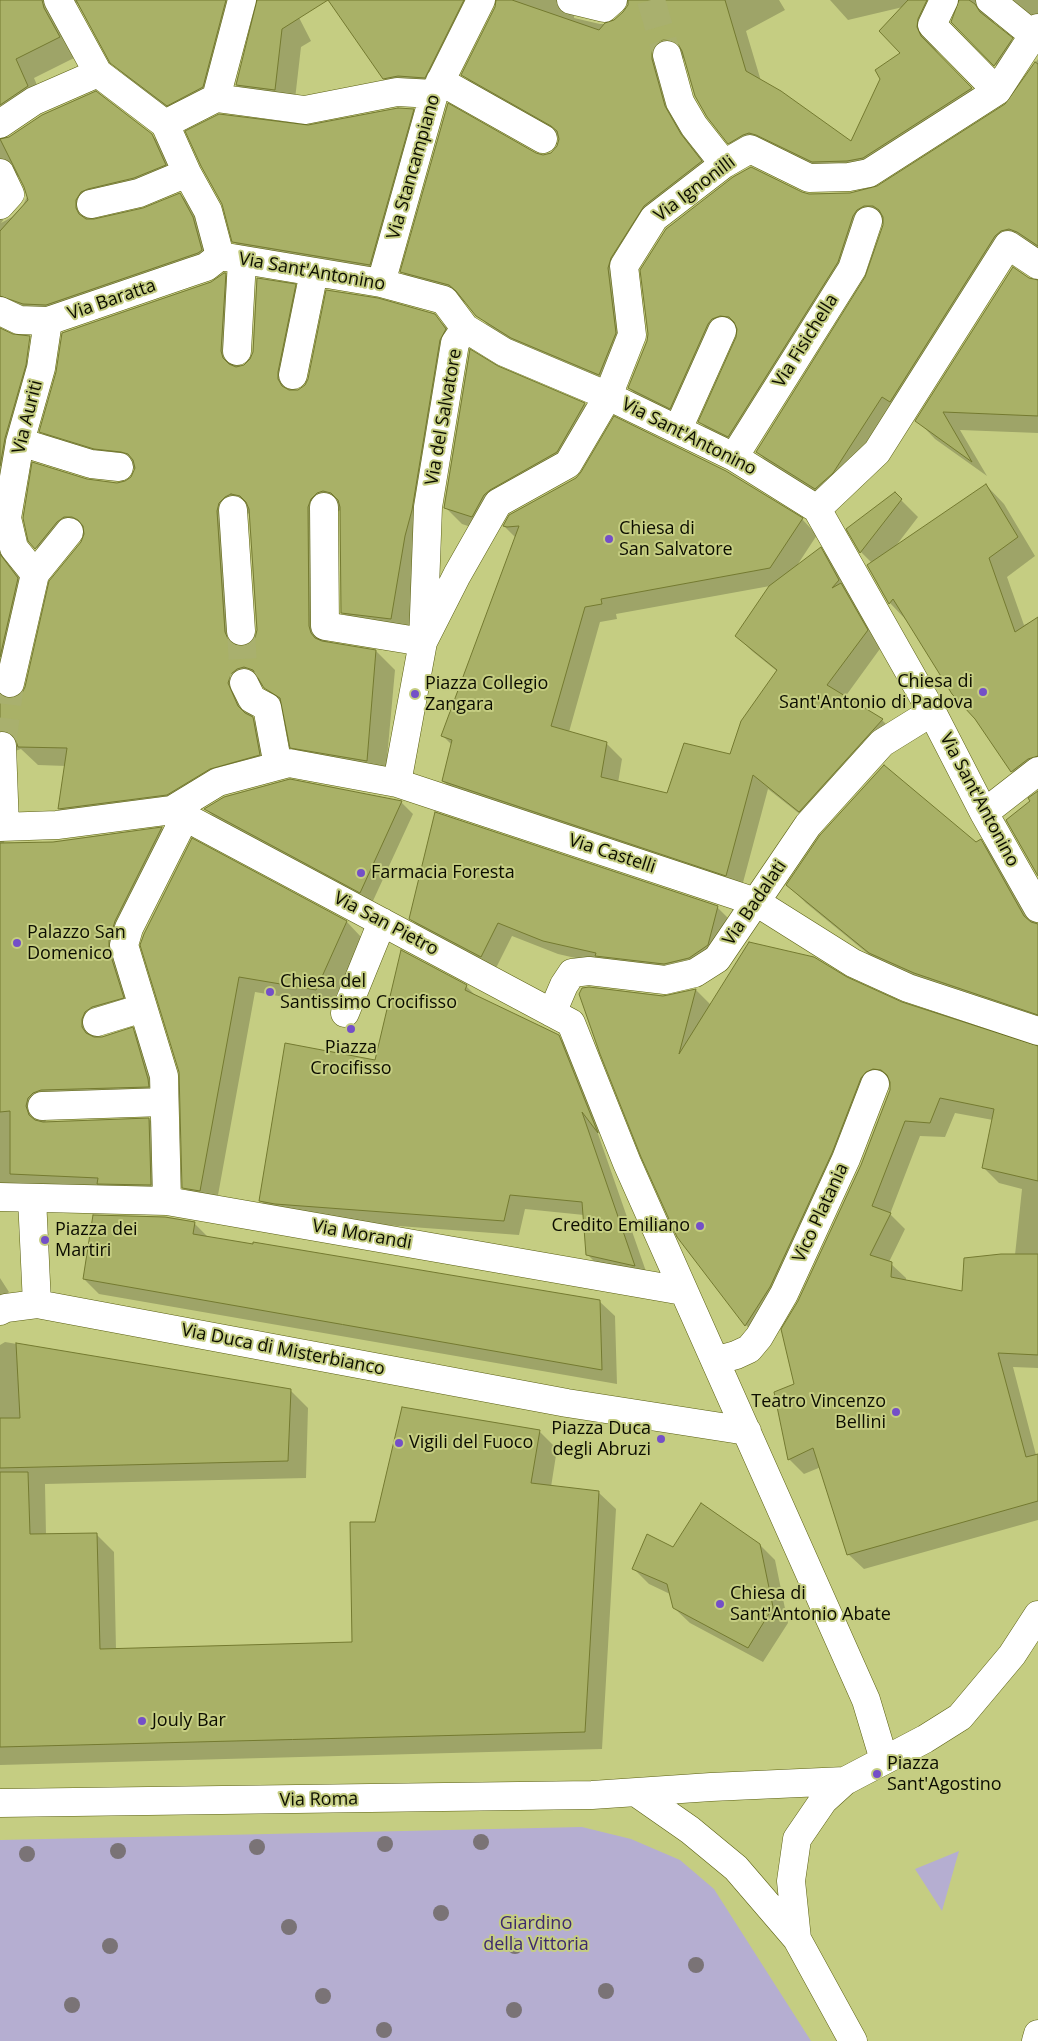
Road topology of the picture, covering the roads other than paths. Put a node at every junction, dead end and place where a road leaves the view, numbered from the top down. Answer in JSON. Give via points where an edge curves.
{"nodes":[{"id":1,"x":58,"y":0,"type":"edge"},
{"id":2,"x":242,"y":0,"type":"edge"},
{"id":3,"x":481,"y":0,"type":"edge"},
{"id":4,"x":571,"y":0,"type":"edge"},
{"id":5,"x":944,"y":0,"type":"edge"},
{"id":6,"x":990,"y":0,"type":"edge"},
{"id":7,"x":609,"y":4,"type":"edge"},
{"id":8,"x":1036,"y":34,"type":"edge"},
{"id":9,"x":667,"y":55,"type":"tunnel mouth"},
{"id":10,"x":98,"y":73,"type":"junction"},
{"id":11,"x":437,"y":87,"type":"junction"},
{"id":12,"x":997,"y":91,"type":"junction"},
{"id":13,"x":216,"y":98,"type":"junction"},
{"id":14,"x":0,"y":124,"type":"edge"},
{"id":15,"x":165,"y":124,"type":"junction"},
{"id":16,"x":543,"y":139,"type":"dead end"},
{"id":17,"x":724,"y":164,"type":"junction"},
{"id":18,"x":0,"y":173,"type":"edge"},
{"id":19,"x":188,"y":173,"type":"junction"},
{"id":20,"x":91,"y":204,"type":"dead end"},
{"id":21,"x":0,"y":205,"type":"edge"},
{"id":22,"x":868,"y":221,"type":"dead end"},
{"id":23,"x":231,"y":258,"type":"junction"},
{"id":24,"x":1038,"y":265,"type":"edge"},
{"id":25,"x":314,"y":272,"type":"junction"},
{"id":26,"x":382,"y":283,"type":"junction"},
{"id":27,"x":0,"y":311,"type":"edge"},
{"id":28,"x":48,"y":321,"type":"junction"},
{"id":29,"x":465,"y":328,"type":"junction"},
{"id":30,"x":722,"y":331,"type":"dead end"},
{"id":31,"x":237,"y":350,"type":"dead end"},
{"id":32,"x":293,"y":375,"type":"dead end"},
{"id":33,"x":608,"y":396,"type":"junction"},
{"id":34,"x":678,"y":430,"type":"junction"},
{"id":35,"x":20,"y":442,"type":"junction"},
{"id":36,"x":734,"y":457,"type":"junction"},
{"id":37,"x":120,"y":467,"type":"dead end"},
{"id":38,"x":324,"y":507,"type":"dead end"},
{"id":39,"x":817,"y":509,"type":"junction"},
{"id":40,"x":233,"y":510,"type":"dead end"},
{"id":41,"x":69,"y":532,"type":"dead end"},
{"id":42,"x":34,"y":574,"type":"junction"},
{"id":43,"x":241,"y":631,"type":"tunnel mouth"},
{"id":44,"x":423,"y":642,"type":"junction"},
{"id":45,"x":10,"y":683,"type":"tunnel mouth"},
{"id":46,"x":244,"y":683,"type":"tunnel mouth"},
{"id":47,"x":932,"y":712,"type":"junction"},
{"id":48,"x":2,"y":746,"type":"dead end"},
{"id":49,"x":278,"y":766,"type":"junction"},
{"id":50,"x":1038,"y":771,"type":"edge"},
{"id":51,"x":397,"y":783,"type":"junction"},
{"id":52,"x":984,"y":813,"type":"junction"},
{"id":53,"x":179,"y":814,"type":"junction"},
{"id":54,"x":2,"y":827,"type":"edge"},
{"id":55,"x":756,"y":902,"type":"junction"},
{"id":56,"x":1038,"y":908,"type":"edge"},
{"id":57,"x":382,"y":922,"type":"junction"},
{"id":58,"x":143,"y":1008,"type":"junction"},
{"id":59,"x":344,"y":1013,"type":"dead end"},
{"id":60,"x":552,"y":1013,"type":"junction"},
{"id":61,"x":97,"y":1022,"type":"dead end"},
{"id":62,"x":1038,"y":1031,"type":"edge"},
{"id":63,"x":875,"y":1084,"type":"dead end"},
{"id":64,"x":164,"y":1102,"type":"junction"},
{"id":65,"x":42,"y":1106,"type":"dead end"},
{"id":66,"x":0,"y":1197,"type":"edge"},
{"id":67,"x":32,"y":1198,"type":"junction"},
{"id":68,"x":167,"y":1201,"type":"junction"},
{"id":69,"x":678,"y":1280,"type":"junction"},
{"id":70,"x":37,"y":1304,"type":"junction"},
{"id":71,"x":0,"y":1312,"type":"edge"},
{"id":72,"x":715,"y":1361,"type":"junction"},
{"id":73,"x":747,"y":1432,"type":"junction"},
{"id":74,"x":1038,"y":1615,"type":"edge"},
{"id":75,"x":884,"y":1760,"type":"junction"},
{"id":76,"x":845,"y":1781,"type":"junction"},
{"id":77,"x":637,"y":1793,"type":"junction"},
{"id":78,"x":0,"y":1803,"type":"edge"},
{"id":79,"x":797,"y":1940,"type":"junction"},
{"id":80,"x":1038,"y":2034,"type":"edge"},
{"id":81,"x":853,"y":2041,"type":"edge"},
{"id":82,"x":1036,"y":2041,"type":"edge"}],
"edges":[{"from":1,"to":10,"type":"street"},
{"from":2,"to":13,"type":"street"},
{"from":3,"to":11,"type":"street","name":"Via Stancampiano"},
{"from":4,"to":7,"type":"street"},
{"from":5,"to":12,"type":"street","via":[[932,25]]},
{"from":6,"to":8,"type":"street"},
{"from":8,"to":12,"type":"street","name":"Via Ignonilli"},
{"from":9,"to":17,"type":"street","via":[[680,102]]},
{"from":10,"to":14,"type":"street","via":[[34,101]]},
{"from":10,"to":15,"type":"street"},
{"from":11,"to":13,"type":"street","via":[[305,110]]},
{"from":11,"to":16,"type":"street"},
{"from":11,"to":26,"type":"street","name":"Via Stancampiano"},
{"from":12,"to":17,"type":"street","name":"Via Ignonilli","via":[[869,173],[849,178],[809,178],[750,149]]},
{"from":13,"to":15,"type":"street"},
{"from":15,"to":19,"type":"street"},
{"from":17,"to":33,"type":"street","name":"Via Ignonilli","via":[[654,218],[624,266],[632,335]]},
{"from":18,"to":21,"type":"street","via":[[10,194]]},
{"from":19,"to":20,"type":"street","via":[[139,193]]},
{"from":19,"to":23,"type":"street"},
{"from":22,"to":36,"type":"street","name":"Via Fisichella","via":[[852,269]]},
{"from":23,"to":25,"type":"street","name":"Via Sant'Antonino"},
{"from":23,"to":28,"type":"street","name":"Via Baratta"},
{"from":23,"to":31,"type":"street"},
{"from":24,"to":39,"type":"street","via":[[1008,245],[877,452]]},
{"from":25,"to":26,"type":"street","name":"Via Sant'Antonino"},
{"from":25,"to":32,"type":"street"},
{"from":26,"to":29,"type":"street","name":"Via Sant'Antonino","via":[[444,300]]},
{"from":27,"to":28,"type":"street","name":"Via Baratta","via":[[19,320]]},
{"from":28,"to":35,"type":"street","name":"Via Auriti","via":[[41,368]]},
{"from":29,"to":33,"type":"street","name":"Via Sant'Antonino","via":[[504,352]]},
{"from":29,"to":44,"type":"street","name":"Via del Salvatore","via":[[455,343],[428,507]]},
{"from":30,"to":34,"type":"street"},
{"from":33,"to":34,"type":"street","name":"Via Sant'Antonino"},
{"from":33,"to":44,"type":"street","name":"Via Ignonilli","via":[[568,464],[498,503]]},
{"from":34,"to":36,"type":"street","name":"Via Sant'Antonino"},
{"from":35,"to":37,"type":"street","via":[[91,464]]},
{"from":35,"to":42,"type":"street","name":"Via Auriti","via":[[7,518],[14,548]]},
{"from":36,"to":39,"type":"street","name":"Via Sant'Antonino"},
{"from":38,"to":44,"type":"street","via":[[325,626]]},
{"from":39,"to":47,"type":"street","name":"Via Sant'Antonino"},
{"from":40,"to":43,"type":"street"},
{"from":41,"to":42,"type":"street"},
{"from":42,"to":45,"type":"street"},
{"from":44,"to":51,"type":"street"},
{"from":46,"to":49,"type":"street","via":[[252,699],[267,707]]},
{"from":47,"to":52,"type":"street","name":"Via Sant'Antonino"},
{"from":47,"to":55,"type":"street","name":"Via Badalati","via":[[882,743],[808,825]]},
{"from":48,"to":54,"type":"street"},
{"from":49,"to":51,"type":"street","name":"Via Castelli","via":[[289,763]]},
{"from":49,"to":53,"type":"street","name":"Via Castelli","via":[[218,782]]},
{"from":50,"to":52,"type":"street"},
{"from":51,"to":55,"type":"street","name":"Via Castelli"},
{"from":52,"to":56,"type":"street","name":"Via Sant'Antonino"},
{"from":53,"to":54,"type":"street"},
{"from":53,"to":57,"type":"street","name":"Via San Pietro"},
{"from":53,"to":58,"type":"street","via":[[124,945]]},
{"from":55,"to":60,"type":"street","name":"Via Badalati","via":[[718,959],[695,973],[665,980],[588,971],[572,973]]},
{"from":55,"to":62,"type":"street","name":"Via Castelli","via":[[853,963],[900,985]]},
{"from":57,"to":59,"type":"street"},
{"from":57,"to":60,"type":"street","name":"Via San Pietro"},
{"from":58,"to":61,"type":"street"},
{"from":58,"to":64,"type":"street","via":[[164,1076]]},
{"from":60,"to":69,"type":"street","name":"Via San Pietro","via":[[571,1023]]},
{"from":63,"to":72,"type":"street","name":"Vico Platania","via":[[846,1159],[784,1294],[759,1338],[749,1349]]},
{"from":64,"to":65,"type":"street"},
{"from":64,"to":68,"type":"street"},
{"from":66,"to":67,"type":"street","name":"Via Morandi"},
{"from":67,"to":68,"type":"street","name":"Via Morandi"},
{"from":67,"to":70,"type":"street"},
{"from":68,"to":69,"type":"street","name":"Via Morandi","via":[[621,1281]]},
{"from":69,"to":72,"type":"street","name":"Via San Pietro"},
{"from":70,"to":71,"type":"street","name":"Via Duca di Misterbianco","via":[[6,1308]]},
{"from":70,"to":73,"type":"street","name":"Via Duca di Misterbianco","via":[[568,1403]]},
{"from":72,"to":73,"type":"street","name":"Via San Pietro"},
{"from":73,"to":75,"type":"street","name":"Via San Pietro","via":[[866,1700]]},
{"from":74,"to":75,"type":"street","via":[[1012,1655],[960,1717]]},
{"from":75,"to":76,"type":"street"},
{"from":76,"to":77,"type":"street","name":"Via Roma"},
{"from":76,"to":79,"type":"street","via":[[823,1801],[797,1839],[791,1882]]},
{"from":77,"to":78,"type":"street","name":"Via Roma"},
{"from":77,"to":79,"type":"street","via":[[690,1830],[736,1868]]},
{"from":79,"to":81,"type":"street"},
{"from":80,"to":82,"type":"street"}]}
